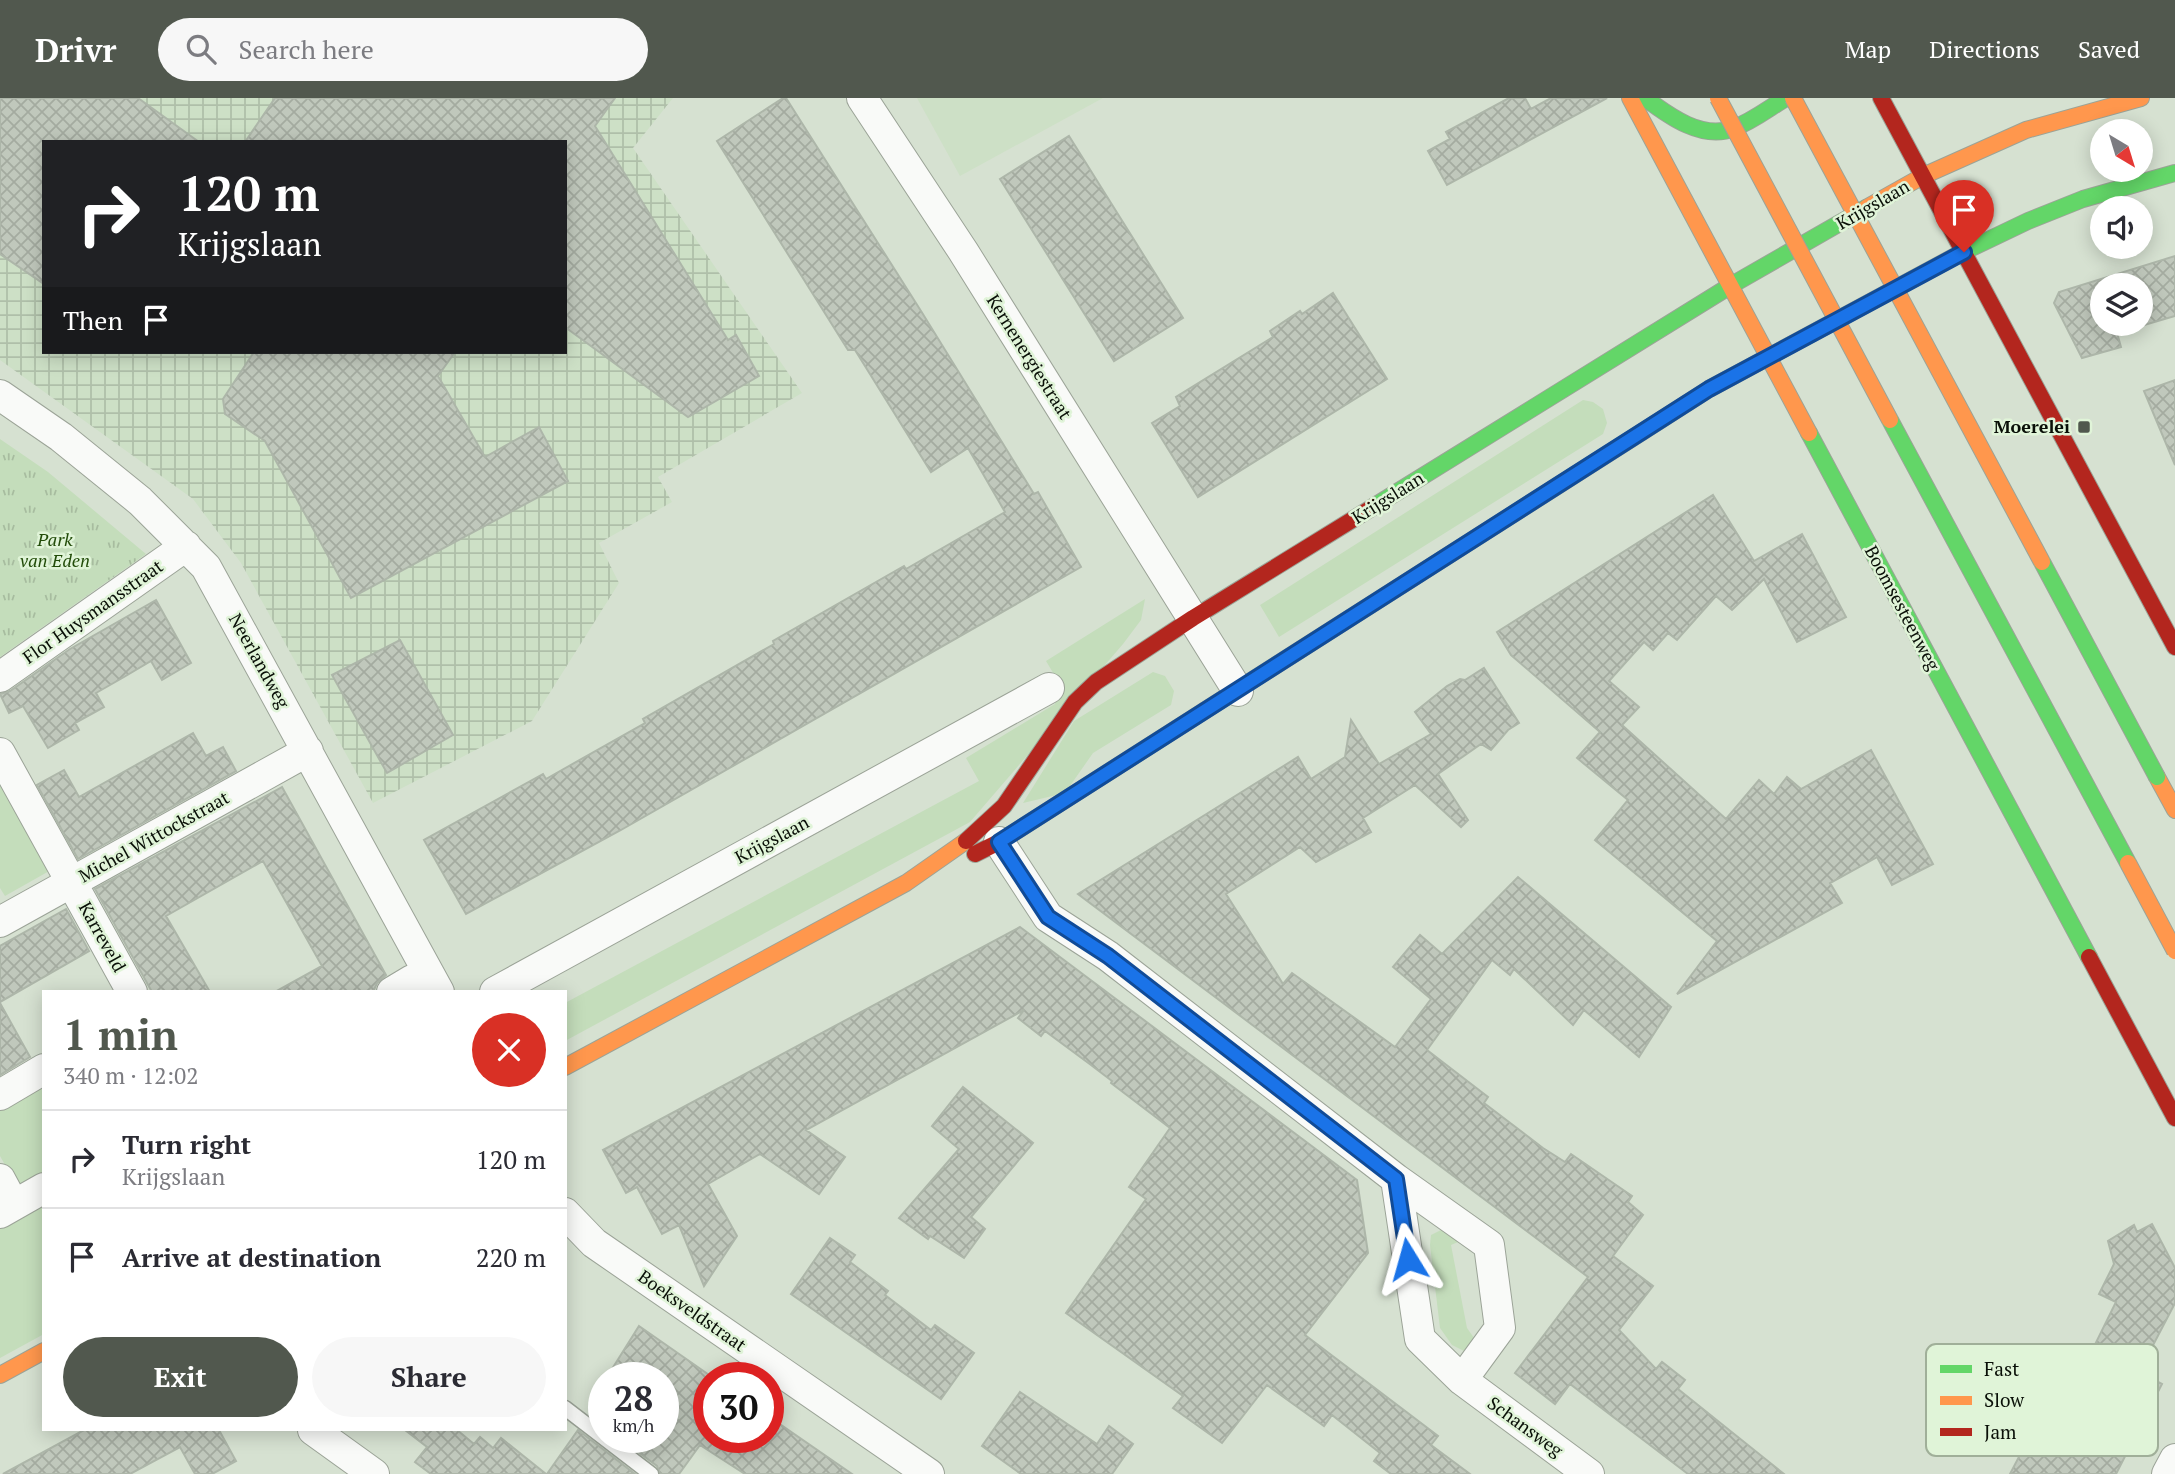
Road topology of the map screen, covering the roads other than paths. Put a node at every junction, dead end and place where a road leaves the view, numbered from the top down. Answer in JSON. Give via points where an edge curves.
{"nodes":[{"id":1,"x":862,"y":98,"type":"edge"},
{"id":2,"x":1630,"y":98,"type":"edge"},
{"id":3,"x":1645,"y":98,"type":"edge"},
{"id":4,"x":1718,"y":98,"type":"edge"},
{"id":5,"x":1786,"y":98,"type":"edge"},
{"id":6,"x":1793,"y":98,"type":"edge"},
{"id":7,"x":1881,"y":98,"type":"edge"},
{"id":8,"x":2141,"y":98,"type":"edge"},
{"id":9,"x":2175,"y":173,"type":"edge"},
{"id":10,"x":1923,"y":176,"type":"junction"},
{"id":11,"x":1964,"y":252,"type":"junction"},
{"id":12,"x":1730,"y":286,"type":"junction"},
{"id":13,"x":1768,"y":359,"type":"junction"},
{"id":14,"x":0,"y":395,"type":"edge"},
{"id":15,"x":186,"y":547,"type":"junction"},
{"id":16,"x":1193,"y":618,"type":"junction"},
{"id":17,"x":2175,"y":646,"type":"edge"},
{"id":18,"x":0,"y":677,"type":"edge"},
{"id":19,"x":1049,"y":688,"type":"dead end"},
{"id":20,"x":1238,"y":691,"type":"junction"},
{"id":21,"x":308,"y":751,"type":"junction"},
{"id":22,"x":0,"y":753,"type":"edge"},
{"id":23,"x":2175,"y":810,"type":"edge"},
{"id":24,"x":999,"y":842,"type":"junction"},
{"id":25,"x":72,"y":883,"type":"junction"},
{"id":26,"x":906,"y":883,"type":"junction"},
{"id":27,"x":1,"y":921,"type":"edge"},
{"id":28,"x":2175,"y":951,"type":"edge"},
{"id":29,"x":131,"y":990,"type":"edge"},
{"id":30,"x":395,"y":990,"type":"edge"},
{"id":31,"x":438,"y":990,"type":"edge"},
{"id":32,"x":499,"y":990,"type":"edge"},
{"id":33,"x":567,"y":1066,"type":"edge"},
{"id":34,"x":42,"y":1070,"type":"edge"},
{"id":35,"x":0,"y":1095,"type":"edge"},
{"id":36,"x":2175,"y":1118,"type":"edge"},
{"id":37,"x":1396,"y":1179,"type":"junction"},
{"id":38,"x":42,"y":1189,"type":"edge"},
{"id":39,"x":5,"y":1199,"type":"edge"},
{"id":40,"x":567,"y":1215,"type":"edge"},
{"id":41,"x":42,"y":1352,"type":"edge"},
{"id":42,"x":0,"y":1375,"type":"edge"},
{"id":43,"x":1462,"y":1380,"type":"junction"},
{"id":44,"x":567,"y":1410,"type":"edge"},
{"id":45,"x":314,"y":1431,"type":"edge"},
{"id":46,"x":2175,"y":1459,"type":"edge"},
{"id":47,"x":374,"y":1474,"type":"edge"},
{"id":48,"x":651,"y":1474,"type":"edge"},
{"id":49,"x":929,"y":1474,"type":"edge"},
{"id":50,"x":1589,"y":1474,"type":"edge"},
{"id":51,"x":2167,"y":1474,"type":"edge"}],
"edges":[{"from":1,"to":16,"type":"street","name":"Kernenergiestraat"},
{"from":2,"to":12,"type":"main road","name":"Boomsesteenweg"},
{"from":3,"to":5,"type":"main road","via":[[1697,130],[1730,130]]},
{"from":4,"to":28,"type":"main road","bridge":true},
{"from":6,"to":23,"type":"main road","bridge":true},
{"from":7,"to":10,"type":"main road"},
{"from":8,"to":10,"type":"main road","via":[[2026,131]]},
{"from":9,"to":11,"type":"main road","via":[[2083,199]]},
{"from":10,"to":11,"type":"main road"},
{"from":10,"to":12,"type":"main road","name":"Krijgslaan"},
{"from":11,"to":13,"type":"main road","name":"Krijgslaan"},
{"from":11,"to":17,"type":"main road"},
{"from":12,"to":13,"type":"main road","name":"Boomsesteenweg"},
{"from":12,"to":16,"type":"main road","name":"Krijgslaan"},
{"from":13,"to":20,"type":"main road","name":"Krijgslaan","via":[[1698,396]]},
{"from":13,"to":36,"type":"main road","name":"Boomsesteenweg"},
{"from":14,"to":15,"type":"street","name":"Neerlandweg","via":[[140,501]]},
{"from":15,"to":18,"type":"street","name":"Flor Huysmansstraat"},
{"from":15,"to":21,"type":"street","name":"Neerlandweg","via":[[206,567]]},
{"from":16,"to":20,"type":"street","name":"Kernenergiestraat"},
{"from":16,"to":26,"type":"main road","name":"Krijgslaan","via":[[1096,682],[1074,702],[1004,806],[970,838]]},
{"from":19,"to":32,"type":"street","name":"Krijgslaan"},
{"from":20,"to":24,"type":"main road","name":"Krijgslaan"},
{"from":21,"to":25,"type":"street","name":"Michel Wittockstraat"},
{"from":21,"to":31,"type":"street","name":"Neerlandweg"},
{"from":22,"to":25,"type":"street","name":"Karreveld"},
{"from":24,"to":26,"type":"main road","name":"Krijgslaan"},
{"from":24,"to":37,"type":"street","via":[[1048,917],[1108,956]]},
{"from":25,"to":27,"type":"street","name":"Michel Wittockstraat"},
{"from":25,"to":29,"type":"street","name":"Karreveld"},
{"from":26,"to":33,"type":"main road","name":"Krijgslaan"},
{"from":30,"to":31,"type":"street","via":[[412,980]]},
{"from":34,"to":35,"type":"street"},
{"from":37,"to":43,"type":"street","name":"Schansweg","via":[[1420,1339]]},
{"from":37,"to":43,"type":"street","via":[[1489,1245],[1500,1328]]},
{"from":38,"to":39,"type":"street"},
{"from":40,"to":49,"type":"street","name":"Boeksveldstraat","via":[[594,1243]]},
{"from":41,"to":42,"type":"main road"},
{"from":43,"to":50,"type":"street","name":"Schansweg"},
{"from":44,"to":48,"type":"lane"},
{"from":45,"to":47,"type":"street"},
{"from":46,"to":51,"type":"street"}]}
